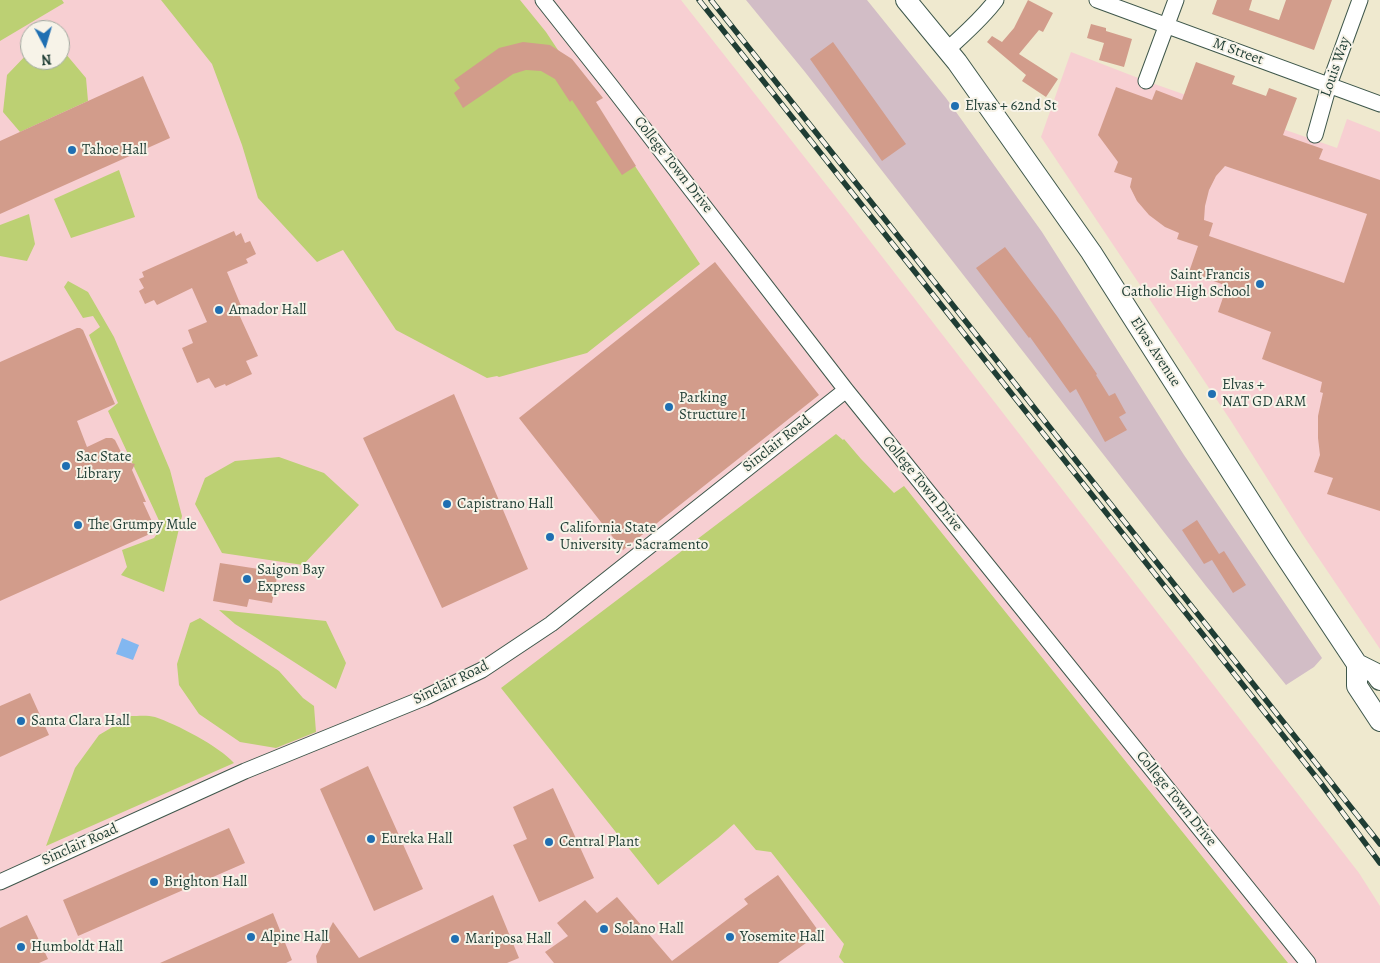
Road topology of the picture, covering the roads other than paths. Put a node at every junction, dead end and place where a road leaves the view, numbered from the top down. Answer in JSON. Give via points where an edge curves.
{"nodes":[{"id":1,"x":543,"y":0,"type":"edge"},
{"id":2,"x":906,"y":0,"type":"edge"},
{"id":3,"x":996,"y":0,"type":"edge"},
{"id":4,"x":1097,"y":0,"type":"edge"},
{"id":5,"x":1176,"y":0,"type":"edge"},
{"id":6,"x":1360,"y":0,"type":"edge"},
{"id":7,"x":1167,"y":26,"type":"junction"},
{"id":8,"x":947,"y":50,"type":"junction"},
{"id":9,"x":1146,"y":81,"type":"dead end"},
{"id":10,"x":1329,"y":85,"type":"junction"},
{"id":11,"x":1380,"y":104,"type":"edge"},
{"id":12,"x":1314,"y":135,"type":"dead end"},
{"id":13,"x":846,"y":390,"type":"junction"},
{"id":14,"x":1357,"y":664,"type":"junction"},
{"id":15,"x":1380,"y":680,"type":"edge"},
{"id":16,"x":1380,"y":720,"type":"edge"},
{"id":17,"x":0,"y":882,"type":"edge"},
{"id":18,"x":1308,"y":963,"type":"edge"}],
"edges":[{"from":1,"to":13,"type":"street","name":"College Town Drive"},
{"from":2,"to":8,"type":"main road","name":"Elvas Avenue"},
{"from":3,"to":8,"type":"street"},
{"from":4,"to":7,"type":"street","name":"M Street"},
{"from":5,"to":7,"type":"street"},
{"from":6,"to":10,"type":"street","name":"Louis Way"},
{"from":7,"to":9,"type":"street"},
{"from":7,"to":10,"type":"street","name":"M Street"},
{"from":8,"to":14,"type":"main road","name":"Elvas Avenue","via":[[1091,252]]},
{"from":10,"to":11,"type":"street","name":"M Street"},
{"from":10,"to":12,"type":"street","name":"Louis Way"},
{"from":13,"to":17,"type":"street","name":"Sinclair Road","via":[[551,624],[482,670],[424,698],[246,770]]},
{"from":13,"to":18,"type":"street","name":"College Town Drive"},
{"from":14,"to":15,"type":"main road","name":"Elvas Avenue","via":[[1376,673]]},
{"from":14,"to":16,"type":"main road","name":"Elvas Avenue","via":[[1357,686]]}]}
